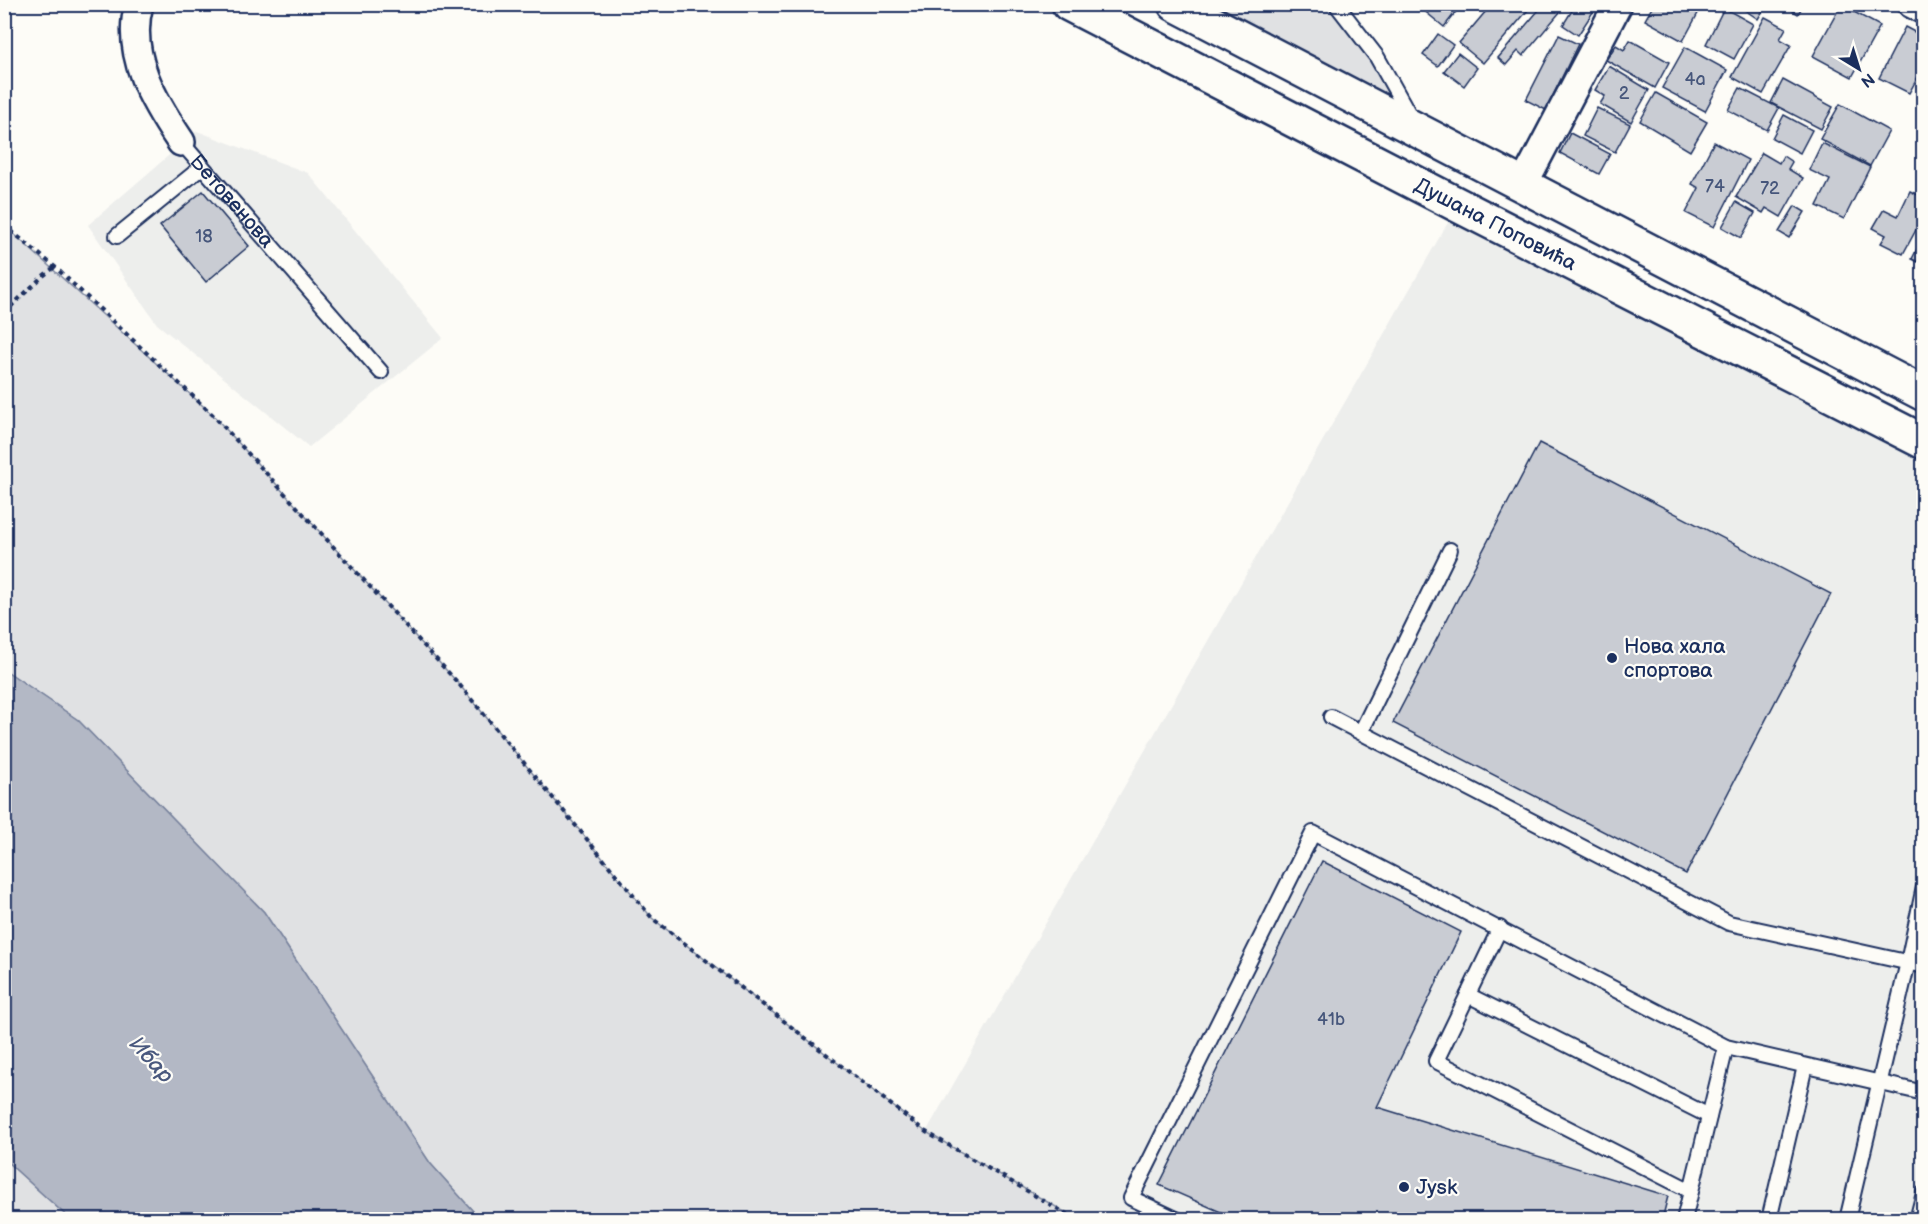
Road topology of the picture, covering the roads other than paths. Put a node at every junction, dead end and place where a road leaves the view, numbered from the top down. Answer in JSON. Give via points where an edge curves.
{"nodes":[{"id":1,"x":139,"y":4,"type":"edge"},
{"id":2,"x":1070,"y":4,"type":"edge"},
{"id":3,"x":1175,"y":4,"type":"edge"},
{"id":4,"x":1336,"y":4,"type":"edge"},
{"id":5,"x":1618,"y":4,"type":"edge"},
{"id":6,"x":1912,"y":4,"type":"edge"},
{"id":7,"x":1923,"y":10,"type":"edge"},
{"id":8,"x":1418,"y":130,"type":"junction"},
{"id":9,"x":181,"y":142,"type":"joint"},
{"id":10,"x":202,"y":167,"type":"junction"},
{"id":11,"x":1522,"y":185,"type":"junction"},
{"id":12,"x":117,"y":236,"type":"dead end"},
{"id":13,"x":381,"y":372,"type":"dead end"},
{"id":14,"x":1923,"y":394,"type":"edge"},
{"id":15,"x":1923,"y":442,"type":"edge"},
{"id":16,"x":1449,"y":550,"type":"dead end"},
{"id":17,"x":1331,"y":717,"type":"dead end"},
{"id":18,"x":1361,"y":732,"type":"junction"},
{"id":19,"x":1923,"y":887,"type":"edge"},
{"id":20,"x":1500,"y":928,"type":"junction"},
{"id":21,"x":1908,"y":962,"type":"junction"},
{"id":22,"x":1923,"y":966,"type":"edge"},
{"id":23,"x":1468,"y":994,"type":"junction"},
{"id":24,"x":1726,"y":1047,"type":"junction"},
{"id":25,"x":1805,"y":1066,"type":"junction"},
{"id":26,"x":1880,"y":1082,"type":"junction"},
{"id":27,"x":1923,"y":1093,"type":"edge"},
{"id":28,"x":1709,"y":1116,"type":"junction"},
{"id":29,"x":1691,"y":1191,"type":"junction"},
{"id":30,"x":1923,"y":1193,"type":"edge"},
{"id":31,"x":1178,"y":1220,"type":"edge"},
{"id":32,"x":1684,"y":1220,"type":"edge"},
{"id":33,"x":1769,"y":1220,"type":"edge"},
{"id":34,"x":1847,"y":1220,"type":"edge"},
{"id":35,"x":1917,"y":1220,"type":"edge"}],
"edges":[{"from":1,"to":9,"type":"street","name":"Бетовенова","via":[[135,21],[141,70],[156,105]]},
{"from":2,"to":15,"type":"main road","name":"Душана Поповића"},
{"from":3,"to":8,"type":"main road"},
{"from":4,"to":8,"type":"lane","via":[[1377,57]]},
{"from":5,"to":11,"type":"street"},
{"from":6,"to":7,"type":"street"},
{"from":8,"to":11,"type":"main road"},
{"from":9,"to":10,"type":"lane","name":"Бетовенова"},
{"from":10,"to":12,"type":"lane"},
{"from":10,"to":13,"type":"lane","name":"Бетовенова"},
{"from":11,"to":14,"type":"main road"},
{"from":16,"to":18,"type":"lane"},
{"from":17,"to":18,"type":"lane"},
{"from":18,"to":21,"type":"lane","via":[[1729,923]]},
{"from":19,"to":21,"type":"lane"},
{"from":20,"to":23,"type":"lane"},
{"from":20,"to":24,"type":"lane"},
{"from":20,"to":31,"type":"lane","via":[[1313,833],[1131,1198]]},
{"from":21,"to":22,"type":"lane"},
{"from":21,"to":26,"type":"lane"},
{"from":23,"to":28,"type":"lane"},
{"from":23,"to":29,"type":"lane","via":[[1436,1061]]},
{"from":24,"to":25,"type":"lane"},
{"from":24,"to":28,"type":"lane"},
{"from":25,"to":26,"type":"lane"},
{"from":25,"to":33,"type":"lane"},
{"from":26,"to":27,"type":"lane"},
{"from":26,"to":34,"type":"lane"},
{"from":28,"to":29,"type":"lane"},
{"from":29,"to":32,"type":"lane"},
{"from":30,"to":35,"type":"lane"}]}
